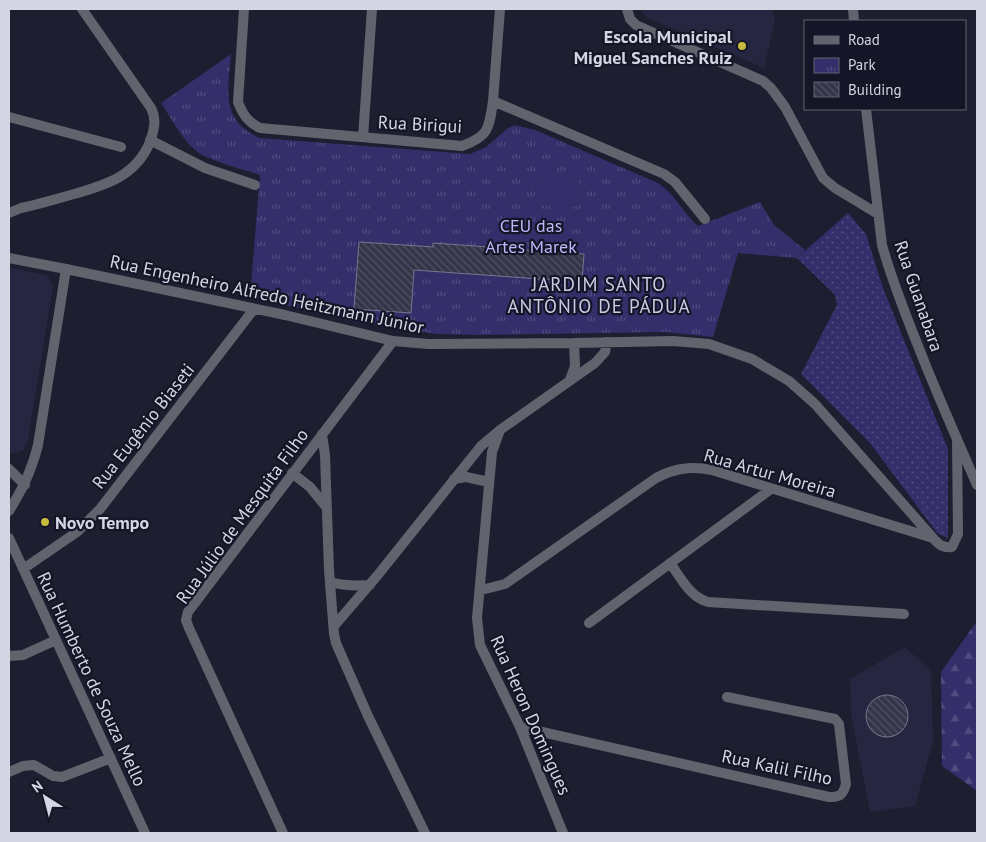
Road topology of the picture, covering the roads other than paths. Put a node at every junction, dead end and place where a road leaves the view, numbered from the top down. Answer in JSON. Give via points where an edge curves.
{"nodes":[{"id":1,"x":82,"y":9,"type":"edge"},
{"id":2,"x":244,"y":9,"type":"edge"},
{"id":3,"x":372,"y":9,"type":"edge"},
{"id":4,"x":500,"y":9,"type":"edge"},
{"id":5,"x":627,"y":9,"type":"edge"},
{"id":6,"x":493,"y":102,"type":"junction"},
{"id":7,"x":866,"y":110,"type":"edge"},
{"id":8,"x":9,"y":118,"type":"edge"},
{"id":9,"x":363,"y":137,"type":"junction"},
{"id":10,"x":150,"y":140,"type":"junction"},
{"id":11,"x":121,"y":146,"type":"dead end"},
{"id":12,"x":256,"y":186,"type":"dead end"},
{"id":13,"x":21,"y":208,"type":"junction"},
{"id":14,"x":9,"y":214,"type":"edge"},
{"id":15,"x":878,"y":214,"type":"junction"},
{"id":16,"x":9,"y":218,"type":"edge"},
{"id":17,"x":705,"y":219,"type":"dead end"},
{"id":18,"x":11,"y":258,"type":"edge"},
{"id":19,"x":66,"y":269,"type":"junction"},
{"id":20,"x":254,"y":309,"type":"junction"},
{"id":21,"x":393,"y":341,"type":"junction"},
{"id":22,"x":607,"y":342,"type":"junction"},
{"id":23,"x":574,"y":344,"type":"junction"},
{"id":24,"x":570,"y":381,"type":"junction"},
{"id":25,"x":500,"y":430,"type":"junction"},
{"id":26,"x":322,"y":434,"type":"junction"},
{"id":27,"x":957,"y":441,"type":"junction"},
{"id":28,"x":9,"y":469,"type":"edge"},
{"id":29,"x":292,"y":473,"type":"junction"},
{"id":30,"x":454,"y":479,"type":"junction"},
{"id":31,"x":489,"y":482,"type":"junction"},
{"id":32,"x":25,"y":485,"type":"junction"},
{"id":33,"x":977,"y":485,"type":"edge"},
{"id":34,"x":771,"y":489,"type":"junction"},
{"id":35,"x":327,"y":508,"type":"junction"},
{"id":36,"x":9,"y":511,"type":"edge"},
{"id":37,"x":9,"y":538,"type":"edge"},
{"id":38,"x":933,"y":538,"type":"junction"},
{"id":39,"x":670,"y":563,"type":"junction"},
{"id":40,"x":23,"y":569,"type":"junction"},
{"id":41,"x":330,"y":582,"type":"junction"},
{"id":42,"x":370,"y":585,"type":"junction"},
{"id":43,"x":480,"y":590,"type":"junction"},
{"id":44,"x":904,"y":614,"type":"dead end"},
{"id":45,"x":589,"y":623,"type":"dead end"},
{"id":46,"x":334,"y":626,"type":"junction"},
{"id":47,"x":56,"y":640,"type":"junction"},
{"id":48,"x":9,"y":656,"type":"edge"},
{"id":49,"x":727,"y":696,"type":"dead end"},
{"id":50,"x":520,"y":727,"type":"junction"},
{"id":51,"x":111,"y":758,"type":"junction"},
{"id":52,"x":9,"y":772,"type":"edge"},
{"id":53,"x":145,"y":833,"type":"edge"},
{"id":54,"x":284,"y":833,"type":"edge"},
{"id":55,"x":426,"y":833,"type":"edge"},
{"id":56,"x":564,"y":833,"type":"edge"}],
"edges":[{"from":1,"to":10,"type":"street","via":[[151,108],[155,116]]},
{"from":2,"to":9,"type":"street","name":"Rua Birigui","via":[[238,102],[250,122],[260,128],[275,130]]},
{"from":3,"to":9,"type":"street"},
{"from":4,"to":6,"type":"street","name":"Rua Birigui"},
{"from":5,"to":15,"type":"street","via":[[636,25],[763,81],[785,107],[823,178]]},
{"from":6,"to":9,"type":"street","name":"Rua Birigui","via":[[486,132],[479,139],[462,146]]},
{"from":6,"to":17,"type":"street","via":[[664,174]]},
{"from":7,"to":15,"type":"street","name":"Rua Guanabara"},
{"from":8,"to":11,"type":"street"},
{"from":10,"to":12,"type":"street","via":[[206,168]]},
{"from":10,"to":13,"type":"street","via":[[145,153],[132,169],[118,179]]},
{"from":13,"to":14,"type":"street"},
{"from":13,"to":16,"type":"street"},
{"from":15,"to":27,"type":"street","name":"Rua Guanabara","via":[[882,245],[893,283]]},
{"from":18,"to":19,"type":"street","name":"Rua Engenheiro Alfredo Heitzmann Júnior"},
{"from":19,"to":20,"type":"street","name":"Rua Engenheiro Alfredo Heitzmann Júnior"},
{"from":19,"to":32,"type":"street","via":[[38,445]]},
{"from":20,"to":21,"type":"street","name":"Rua Engenheiro Alfredo Heitzmann Júnior"},
{"from":20,"to":40,"type":"street","name":"Rua Eugênio Biaseti","via":[[100,509],[76,532]]},
{"from":21,"to":23,"type":"street","name":"Rua Engenheiro Alfredo Heitzmann Júnior"},
{"from":21,"to":26,"type":"street","name":"Rua Júlio de Mesquita Filho"},
{"from":22,"to":23,"type":"street","name":"Rua Engenheiro Alfredo Heitzmann Júnior"},
{"from":22,"to":24,"type":"street","via":[[601,358]]},
{"from":22,"to":38,"type":"street","name":"Rua Engenheiro Alfredo Heitzmann Júnior","via":[[708,344],[771,368],[815,404]]},
{"from":23,"to":24,"type":"street","via":[[576,366]]},
{"from":24,"to":25,"type":"street"},
{"from":25,"to":30,"type":"street","via":[[481,446]]},
{"from":25,"to":31,"type":"street","name":"Rua Heron Domingues","via":[[492,452]]},
{"from":26,"to":29,"type":"street","name":"Rua Júlio de Mesquita Filho"},
{"from":26,"to":35,"type":"street"},
{"from":27,"to":33,"type":"street","name":"Rua Guanabara"},
{"from":27,"to":38,"type":"street","name":"Rua Engenheiro Alfredo Heitzmann Júnior","via":[[958,534],[952,547],[946,548]]},
{"from":28,"to":32,"type":"street"},
{"from":29,"to":35,"type":"street","via":[[310,487]]},
{"from":29,"to":54,"type":"street","name":"Rua Júlio de Mesquita Filho","via":[[192,605],[186,620]]},
{"from":30,"to":31,"type":"street","via":[[466,477]]},
{"from":30,"to":42,"type":"street"},
{"from":31,"to":43,"type":"street","name":"Rua Heron Domingues"},
{"from":32,"to":36,"type":"street"},
{"from":34,"to":38,"type":"street","name":"Rua Artur Moreira"},
{"from":34,"to":39,"type":"street"},
{"from":34,"to":43,"type":"street","name":"Rua Artur Moreira","via":[[706,468],[670,471],[505,584]]},
{"from":35,"to":41,"type":"street"},
{"from":37,"to":40,"type":"street","name":"Rua Humberto de Souza Mello"},
{"from":39,"to":44,"type":"street","via":[[692,594],[708,602]]},
{"from":39,"to":45,"type":"street"},
{"from":40,"to":47,"type":"street","name":"Rua Humberto de Souza Mello"},
{"from":41,"to":42,"type":"street","via":[[354,587]]},
{"from":41,"to":46,"type":"street"},
{"from":42,"to":46,"type":"street"},
{"from":43,"to":50,"type":"street","name":"Rua Heron Domingues","via":[[477,618],[480,645]]},
{"from":46,"to":55,"type":"street","via":[[339,651]]},
{"from":47,"to":48,"type":"street","via":[[23,655]]},
{"from":47,"to":51,"type":"street","name":"Rua Humberto de Souza Mello"},
{"from":49,"to":50,"type":"street","name":"Rua Kalil Filho","via":[[835,719],[839,724],[846,784],[844,793],[839,797],[829,797]]},
{"from":50,"to":56,"type":"street","name":"Rua Heron Domingues"},
{"from":51,"to":52,"type":"street","via":[[62,777],[34,766],[23,766]]},
{"from":51,"to":53,"type":"street","name":"Rua Humberto de Souza Mello"}]}
